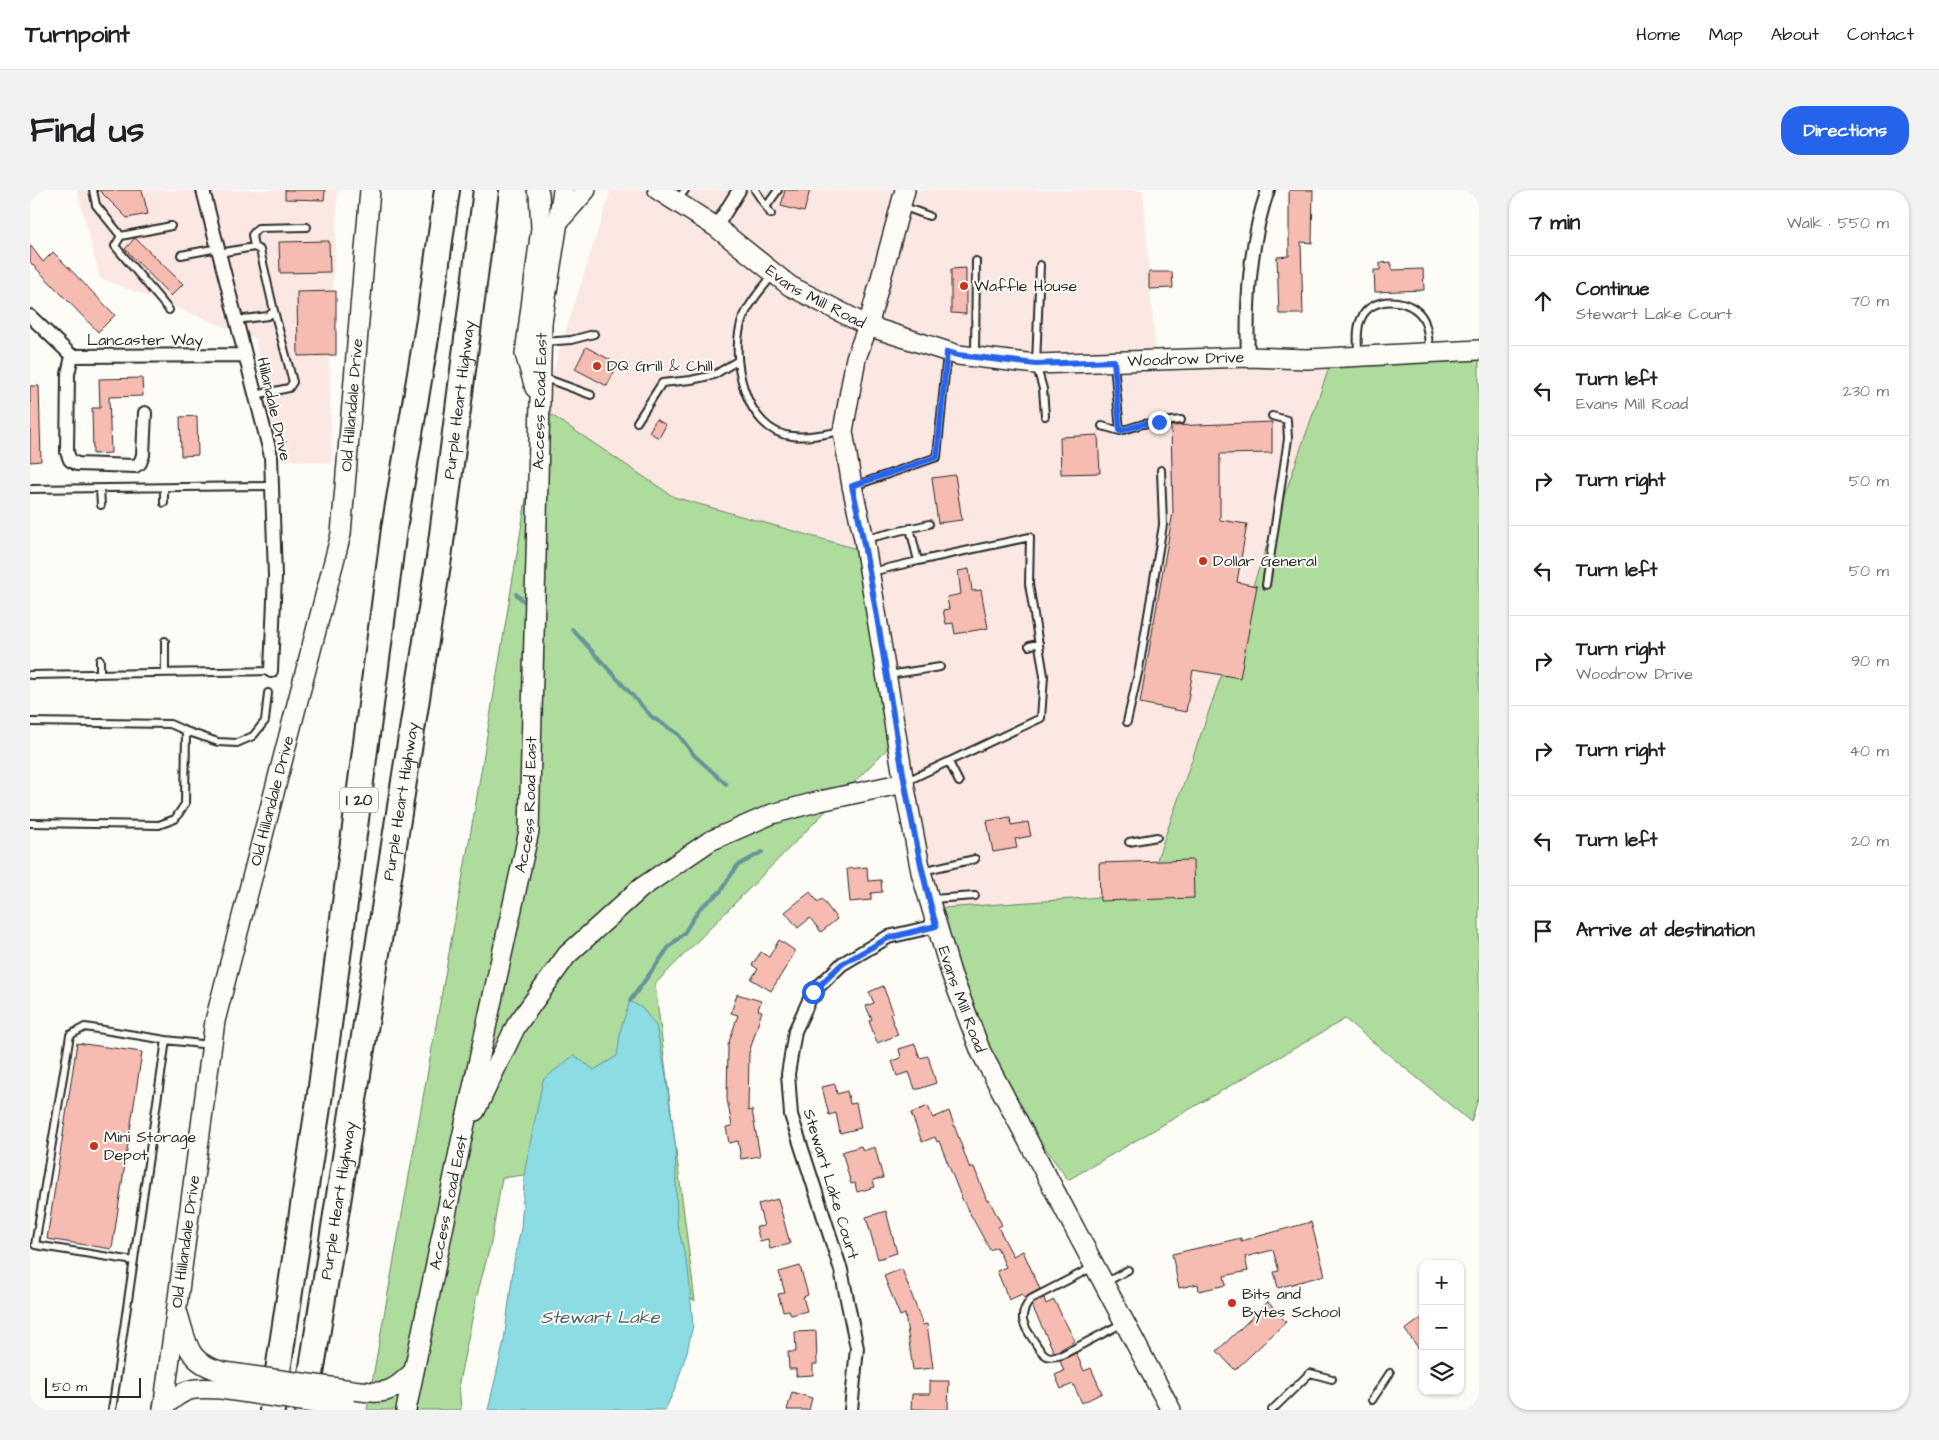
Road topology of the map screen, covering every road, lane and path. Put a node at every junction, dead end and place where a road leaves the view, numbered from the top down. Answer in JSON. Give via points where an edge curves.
{"nodes":[{"id":1,"x":93,"y":190,"type":"edge"},
{"id":2,"x":203,"y":190,"type":"edge"},
{"id":3,"x":370,"y":190,"type":"edge"},
{"id":4,"x":447,"y":190,"type":"edge"},
{"id":5,"x":537,"y":190,"type":"edge"},
{"id":6,"x":563,"y":190,"type":"edge"},
{"id":7,"x":586,"y":190,"type":"edge"},
{"id":8,"x":658,"y":190,"type":"edge"},
{"id":9,"x":739,"y":190,"type":"edge"},
{"id":10,"x":755,"y":190,"type":"edge"},
{"id":11,"x":778,"y":190,"type":"edge"},
{"id":12,"x":1268,"y":190,"type":"edge"},
{"id":13,"x":681,"y":196,"type":"edge"},
{"id":14,"x":485,"y":197,"type":"edge"},
{"id":15,"x":903,"y":198,"type":"edge"},
{"id":16,"x":766,"y":207,"type":"junction"},
{"id":17,"x":771,"y":214,"type":"dead end"},
{"id":18,"x":929,"y":216,"type":"dead end"},
{"id":19,"x":558,"y":223,"type":"junction"},
{"id":20,"x":171,"y":226,"type":"dead end"},
{"id":21,"x":307,"y":227,"type":"dead end"},
{"id":22,"x":716,"y":227,"type":"junction"},
{"id":23,"x":121,"y":236,"type":"junction"},
{"id":24,"x":254,"y":247,"type":"junction"},
{"id":25,"x":219,"y":251,"type":"junction"},
{"id":26,"x":181,"y":255,"type":"dead end"},
{"id":27,"x":976,"y":261,"type":"dead end"},
{"id":28,"x":1040,"y":265,"type":"dead end"},
{"id":29,"x":774,"y":274,"type":"junction"},
{"id":30,"x":169,"y":310,"type":"dead end"},
{"id":31,"x":274,"y":311,"type":"junction"},
{"id":32,"x":30,"y":316,"type":"edge"},
{"id":33,"x":236,"y":320,"type":"junction"},
{"id":34,"x":868,"y":326,"type":"junction"},
{"id":35,"x":594,"y":334,"type":"dead end"},
{"id":36,"x":542,"y":342,"type":"junction"},
{"id":37,"x":1479,"y":350,"type":"edge"},
{"id":38,"x":947,"y":352,"type":"junction"},
{"id":39,"x":1430,"y":352,"type":"junction"},
{"id":40,"x":245,"y":355,"type":"junction"},
{"id":41,"x":72,"y":356,"type":"junction"},
{"id":42,"x":1358,"y":356,"type":"junction"},
{"id":43,"x":974,"y":358,"type":"junction"},
{"id":44,"x":1248,"y":358,"type":"junction"},
{"id":45,"x":737,"y":361,"type":"junction"},
{"id":46,"x":1114,"y":361,"type":"junction"},
{"id":47,"x":1036,"y":364,"type":"junction"},
{"id":48,"x":541,"y":376,"type":"junction"},
{"id":49,"x":591,"y":394,"type":"dead end"},
{"id":50,"x":256,"y":395,"type":"junction"},
{"id":51,"x":540,"y":406,"type":"junction"},
{"id":52,"x":145,"y":413,"type":"dead end"},
{"id":53,"x":1045,"y":416,"type":"dead end"},
{"id":54,"x":1272,"y":416,"type":"dead end"},
{"id":55,"x":1181,"y":420,"type":"dead end"},
{"id":56,"x":637,"y":422,"type":"dead end"},
{"id":57,"x":1102,"y":426,"type":"dead end"},
{"id":58,"x":843,"y":431,"type":"junction"},
{"id":59,"x":1120,"y":431,"type":"junction"},
{"id":60,"x":1161,"y":470,"type":"dead end"},
{"id":61,"x":272,"y":486,"type":"junction"},
{"id":62,"x":852,"y":486,"type":"junction"},
{"id":63,"x":164,"y":488,"type":"junction"},
{"id":64,"x":30,"y":489,"type":"edge"},
{"id":65,"x":100,"y":489,"type":"junction"},
{"id":66,"x":164,"y":503,"type":"dead end"},
{"id":67,"x":101,"y":505,"type":"dead end"},
{"id":68,"x":929,"y":524,"type":"dead end"},
{"id":69,"x":910,"y":528,"type":"junction"},
{"id":70,"x":864,"y":539,"type":"junction"},
{"id":71,"x":918,"y":561,"type":"junction"},
{"id":72,"x":869,"y":572,"type":"junction"},
{"id":73,"x":1266,"y":585,"type":"dead end"},
{"id":74,"x":164,"y":641,"type":"dead end"},
{"id":75,"x":1039,"y":643,"type":"junction"},
{"id":76,"x":1029,"y":646,"type":"dead end"},
{"id":77,"x":100,"y":660,"type":"dead end"},
{"id":78,"x":940,"y":667,"type":"dead end"},
{"id":79,"x":271,"y":670,"type":"joint"},
{"id":80,"x":165,"y":673,"type":"junction"},
{"id":81,"x":100,"y":674,"type":"junction"},
{"id":82,"x":30,"y":675,"type":"edge"},
{"id":83,"x":886,"y":675,"type":"junction"},
{"id":84,"x":268,"y":693,"type":"dead end"},
{"id":85,"x":30,"y":722,"type":"edge"},
{"id":86,"x":1127,"y":722,"type":"dead end"},
{"id":87,"x":186,"y":731,"type":"junction"},
{"id":88,"x":949,"y":762,"type":"junction"},
{"id":89,"x":959,"y":782,"type":"dead end"},
{"id":90,"x":904,"y":783,"type":"junction"},
{"id":91,"x":30,"y":824,"type":"edge"},
{"id":92,"x":1157,"y":837,"type":"dead end"},
{"id":93,"x":1129,"y":842,"type":"dead end"},
{"id":94,"x":975,"y":859,"type":"dead end"},
{"id":95,"x":921,"y":872,"type":"junction"},
{"id":96,"x":975,"y":896,"type":"dead end"},
{"id":97,"x":928,"y":900,"type":"junction"},
{"id":98,"x":936,"y":926,"type":"junction"},
{"id":99,"x":166,"y":1040,"type":"junction"},
{"id":100,"x":212,"y":1045,"type":"junction"},
{"id":101,"x":461,"y":1142,"type":"junction"},
{"id":102,"x":134,"y":1261,"type":"junction"},
{"id":103,"x":1094,"y":1266,"type":"junction"},
{"id":104,"x":1128,"y":1270,"type":"dead end"},
{"id":105,"x":1104,"y":1283,"type":"junction"},
{"id":106,"x":177,"y":1308,"type":"junction"},
{"id":107,"x":1124,"y":1322,"type":"junction"},
{"id":108,"x":414,"y":1372,"type":"junction"},
{"id":109,"x":1390,"y":1373,"type":"dead end"},
{"id":110,"x":1332,"y":1379,"type":"dead end"},
{"id":111,"x":222,"y":1380,"type":"junction"},
{"id":112,"x":1372,"y":1400,"type":"dead end"},
{"id":113,"x":352,"y":1403,"type":"edge"},
{"id":114,"x":163,"y":1409,"type":"edge"},
{"id":115,"x":112,"y":1410,"type":"edge"},
{"id":116,"x":272,"y":1410,"type":"edge"},
{"id":117,"x":305,"y":1410,"type":"edge"},
{"id":118,"x":406,"y":1410,"type":"edge"},
{"id":119,"x":851,"y":1410,"type":"edge"},
{"id":120,"x":1171,"y":1410,"type":"edge"},
{"id":121,"x":1272,"y":1410,"type":"edge"}],
"edges":[{"from":1,"to":23,"type":"lane","via":[[96,205]]},
{"from":2,"to":25,"type":"street","name":"Hillandale Drive"},
{"from":3,"to":100,"type":"main road","name":"Old Hillandale Drive","via":[[341,534],[215,1021]]},
{"from":4,"to":116,"type":"highway","name":"Purple Heart Highway","number":"I 20","via":[[394,528],[320,1094]]},
{"from":5,"to":51,"type":"main road","via":[[541,228],[525,354]]},
{"from":6,"to":19,"type":"main road","name":"Access Road East"},
{"from":7,"to":19,"type":"main road"},
{"from":8,"to":13,"type":"main road","name":"Evans Mill Road"},
{"from":9,"to":22,"type":"street"},
{"from":10,"to":16,"type":"lane"},
{"from":11,"to":16,"type":"lane"},
{"from":12,"to":44,"type":"street","via":[[1253,246]]},
{"from":13,"to":22,"type":"main road","name":"Evans Mill Road"},
{"from":14,"to":117,"type":"highway","name":"Purple Heart Highway","number":"I 20","via":[[439,558]]},
{"from":15,"to":18,"type":"lane"},
{"from":15,"to":34,"type":"main road"},
{"from":16,"to":17,"type":"lane"},
{"from":19,"to":36,"type":"main road","name":"Access Road East","via":[[542,323]]},
{"from":20,"to":23,"type":"lane"},
{"from":21,"to":24,"type":"lane","via":[[258,228],[252,235]]},
{"from":22,"to":29,"type":"main road","name":"Evans Mill Road"},
{"from":23,"to":30,"type":"lane","via":[[115,246]]},
{"from":24,"to":25,"type":"lane"},
{"from":24,"to":31,"type":"lane","via":[[260,250]]},
{"from":25,"to":26,"type":"lane"},
{"from":25,"to":33,"type":"street","name":"Hillandale Drive"},
{"from":27,"to":43,"type":"lane"},
{"from":28,"to":47,"type":"lane"},
{"from":29,"to":34,"type":"main road","name":"Evans Mill Road","via":[[790,286]]},
{"from":29,"to":45,"type":"lane","via":[[753,300],[743,320]]},
{"from":31,"to":33,"type":"lane","via":[[268,316]]},
{"from":31,"to":50,"type":"lane","via":[[293,382],[289,388]]},
{"from":32,"to":41,"type":"street","name":"Lancaster Way"},
{"from":33,"to":40,"type":"street","name":"Hillandale Drive"},
{"from":34,"to":38,"type":"main road","name":"Woodrow Drive"},
{"from":34,"to":58,"type":"main road","name":"Evans Mill Road","via":[[856,358]]},
{"from":35,"to":36,"type":"lane","via":[[572,340]]},
{"from":36,"to":48,"type":"main road","name":"Access Road East"},
{"from":37,"to":39,"type":"main road","name":"Woodrow Drive"},
{"from":38,"to":43,"type":"main road","name":"Woodrow Drive"},
{"from":38,"to":62,"type":"lane","via":[[937,457]]},
{"from":39,"to":42,"type":"main road","name":"Woodrow Drive"},
{"from":39,"to":42,"type":"lane","via":[[1424,319],[1413,307],[1398,302],[1379,302],[1367,308],[1360,320]]},
{"from":40,"to":41,"type":"street","name":"Lancaster Way"},
{"from":40,"to":50,"type":"street","name":"Hillandale Drive"},
{"from":41,"to":52,"type":"street","via":[[68,374],[67,452],[70,460],[77,464],[135,466],[140,463],[144,455]]},
{"from":42,"to":44,"type":"main road","name":"Woodrow Drive"},
{"from":43,"to":47,"type":"main road","name":"Woodrow Drive"},
{"from":44,"to":46,"type":"main road","name":"Woodrow Drive"},
{"from":45,"to":56,"type":"lane","via":[[714,375],[662,383]]},
{"from":45,"to":58,"type":"lane","via":[[743,386],[755,413],[773,430],[791,436]]},
{"from":46,"to":47,"type":"main road","name":"Woodrow Drive"},
{"from":46,"to":59,"type":"lane"},
{"from":47,"to":53,"type":"lane","via":[[1043,389]]},
{"from":48,"to":49,"type":"lane"},
{"from":48,"to":51,"type":"main road","name":"Access Road East"},
{"from":50,"to":61,"type":"street","name":"Hillandale Drive","via":[[271,456]]},
{"from":51,"to":101,"type":"main road","name":"Access Road East","via":[[529,831]]},
{"from":54,"to":73,"type":"lane","via":[[1287,420],[1288,439]]},
{"from":55,"to":59,"type":"lane","via":[[1143,424]]},
{"from":57,"to":59,"type":"lane"},
{"from":58,"to":62,"type":"main road","name":"Evans Mill Road"},
{"from":60,"to":86,"type":"lane","via":[[1163,525]]},
{"from":61,"to":63,"type":"lane"},
{"from":61,"to":79,"type":"street","name":"Hillandale Drive","via":[[275,576]]},
{"from":62,"to":70,"type":"main road","name":"Evans Mill Road"},
{"from":63,"to":65,"type":"lane"},
{"from":63,"to":66,"type":"lane"},
{"from":64,"to":65,"type":"lane"},
{"from":65,"to":67,"type":"lane"},
{"from":68,"to":69,"type":"lane"},
{"from":69,"to":70,"type":"lane"},
{"from":69,"to":71,"type":"lane"},
{"from":70,"to":72,"type":"main road","name":"Evans Mill Road"},
{"from":71,"to":72,"type":"lane"},
{"from":71,"to":75,"type":"lane","via":[[1030,537],[1029,584]]},
{"from":72,"to":83,"type":"main road","name":"Evans Mill Road"},
{"from":74,"to":80,"type":"lane"},
{"from":75,"to":76,"type":"lane"},
{"from":75,"to":88,"type":"lane","via":[[1044,676],[1041,718]]},
{"from":77,"to":81,"type":"lane"},
{"from":78,"to":83,"type":"lane"},
{"from":79,"to":80,"type":"lane"},
{"from":80,"to":81,"type":"lane"},
{"from":81,"to":82,"type":"lane"},
{"from":83,"to":90,"type":"main road","name":"Evans Mill Road"},
{"from":84,"to":87,"type":"lane","via":[[264,721],[253,736],[237,743],[218,742]]},
{"from":85,"to":87,"type":"lane","via":[[170,724]]},
{"from":87,"to":91,"type":"lane","via":[[186,804],[175,820],[159,825]]},
{"from":88,"to":89,"type":"lane"},
{"from":88,"to":90,"type":"lane"},
{"from":90,"to":95,"type":"main road","name":"Evans Mill Road"},
{"from":90,"to":101,"type":"main road","via":[[772,814],[710,841],[642,888],[567,955],[516,1026]]},
{"from":92,"to":93,"type":"lane"},
{"from":94,"to":95,"type":"lane"},
{"from":95,"to":97,"type":"main road","name":"Evans Mill Road"},
{"from":96,"to":97,"type":"lane"},
{"from":97,"to":98,"type":"main road","name":"Evans Mill Road"},
{"from":98,"to":103,"type":"main road","name":"Evans Mill Road","via":[[950,973],[981,1052]]},
{"from":98,"to":119,"type":"street","name":"Stewart Lake Court","via":[[888,938],[842,964],[813,992],[795,1031],[788,1074],[791,1115],[843,1280],[857,1348]]},
{"from":99,"to":100,"type":"lane"},
{"from":99,"to":102,"type":"lane"},
{"from":99,"to":102,"type":"lane","via":[[85,1027],[70,1036],[36,1245]]},
{"from":100,"to":106,"type":"main road","name":"Old Hillandale Drive"},
{"from":101,"to":108,"type":"main road","name":"Access Road East"},
{"from":102,"to":115,"type":"lane"},
{"from":103,"to":105,"type":"main road","name":"Evans Mill Road"},
{"from":103,"to":107,"type":"lane","via":[[1031,1299],[1022,1314],[1026,1329],[1041,1352],[1056,1356]]},
{"from":104,"to":105,"type":"lane"},
{"from":105,"to":107,"type":"main road","name":"Evans Mill Road"},
{"from":106,"to":111,"type":"main road","via":[[190,1350],[199,1363]]},
{"from":106,"to":114,"type":"main road","name":"Old Hillandale Drive"},
{"from":107,"to":120,"type":"main road","name":"Evans Mill Road"},
{"from":108,"to":113,"type":"main road","via":[[400,1386],[375,1392]]},
{"from":108,"to":118,"type":"main road","name":"Access Road East"},
{"from":109,"to":112,"type":"lane"},
{"from":110,"to":121,"type":"lane","via":[[1310,1373]]},
{"from":111,"to":113,"type":"main road","bridge":true},
{"from":111,"to":114,"type":"main road","via":[[187,1390],[175,1396]]}]}
